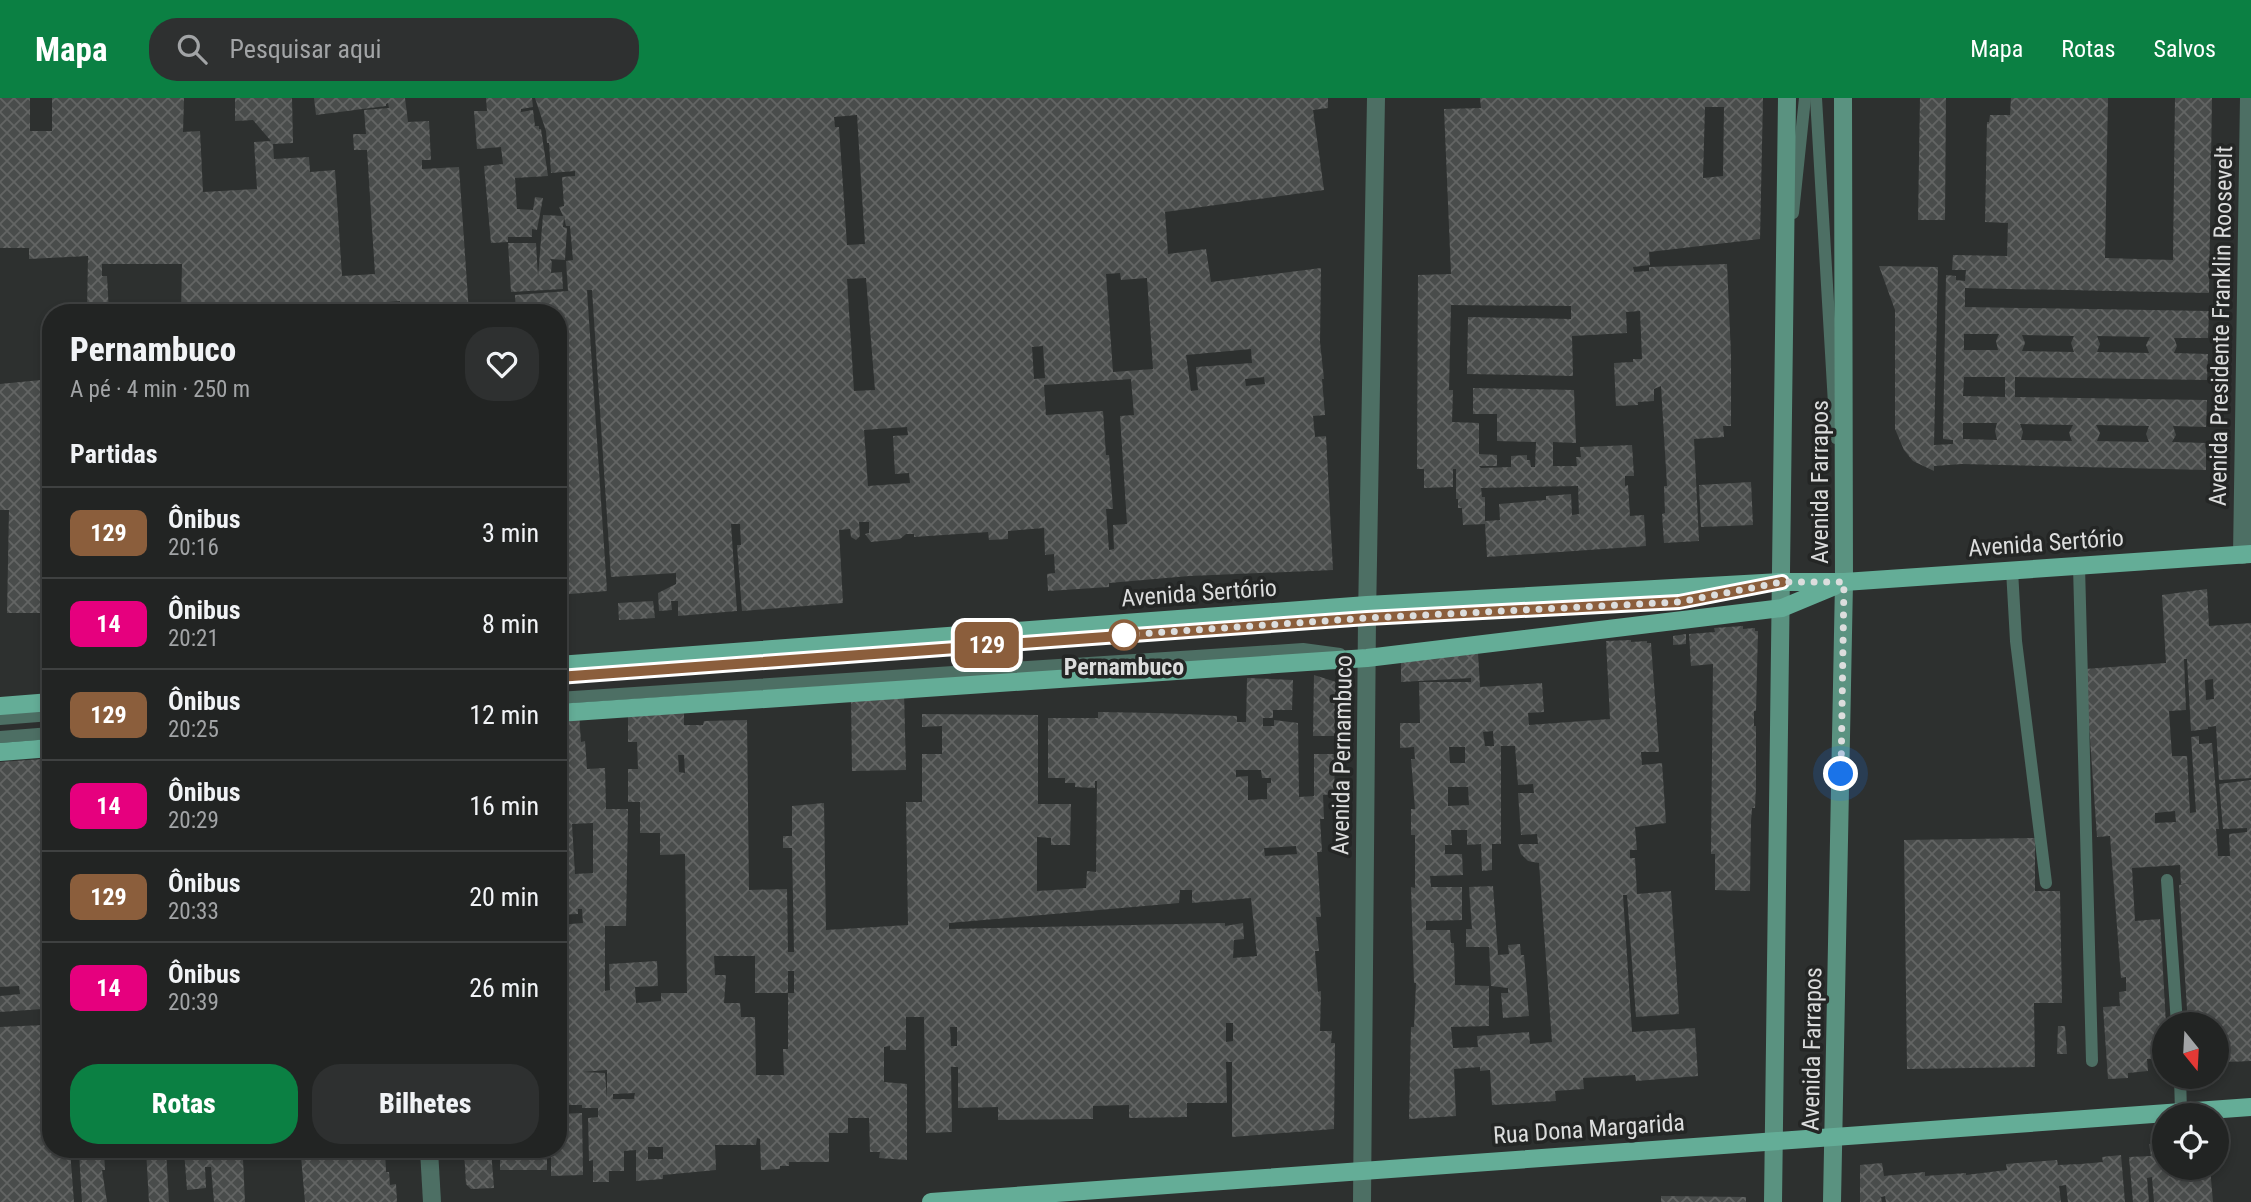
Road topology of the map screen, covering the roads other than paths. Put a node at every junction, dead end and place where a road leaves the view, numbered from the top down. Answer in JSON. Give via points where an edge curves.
{"nodes":[{"id":1,"x":1376,"y":98,"type":"edge"},
{"id":2,"x":1787,"y":98,"type":"edge"},
{"id":3,"x":1805,"y":98,"type":"edge"},
{"id":4,"x":1816,"y":98,"type":"edge"},
{"id":5,"x":1843,"y":98,"type":"edge"},
{"id":6,"x":2249,"y":98,"type":"edge"},
{"id":7,"x":2249,"y":142,"type":"edge"},
{"id":8,"x":1786,"y":275,"type":"junction"},
{"id":9,"x":2247,"y":554,"type":"edge"},
{"id":10,"x":2079,"y":566,"type":"junction"},
{"id":11,"x":2012,"y":570,"type":"junction"},
{"id":12,"x":1782,"y":582,"type":"junction"},
{"id":13,"x":1844,"y":582,"type":"junction"},
{"id":14,"x":1782,"y":608,"type":"junction"},
{"id":15,"x":1367,"y":612,"type":"junction"},
{"id":16,"x":1367,"y":658,"type":"junction"},
{"id":17,"x":567,"y":664,"type":"edge"},
{"id":18,"x":567,"y":676,"type":"edge"},
{"id":19,"x":567,"y":697,"type":"edge"},
{"id":20,"x":42,"y":703,"type":"edge"},
{"id":21,"x":0,"y":706,"type":"edge"},
{"id":22,"x":567,"y":712,"type":"edge"},
{"id":23,"x":42,"y":716,"type":"edge"},
{"id":24,"x":0,"y":719,"type":"edge"},
{"id":25,"x":42,"y":734,"type":"edge"},
{"id":26,"x":0,"y":737,"type":"edge"},
{"id":27,"x":42,"y":749,"type":"edge"},
{"id":28,"x":0,"y":751,"type":"edge"},
{"id":29,"x":2167,"y":880,"type":"dead end"},
{"id":30,"x":2046,"y":883,"type":"dead end"},
{"id":31,"x":2176,"y":1012,"type":"edge"},
{"id":32,"x":2092,"y":1060,"type":"dead end"},
{"id":33,"x":2251,"y":1107,"type":"edge"},
{"id":34,"x":2229,"y":1109,"type":"edge"},
{"id":35,"x":2152,"y":1114,"type":"edge"},
{"id":36,"x":1835,"y":1136,"type":"junction"},
{"id":37,"x":1774,"y":1140,"type":"junction"},
{"id":38,"x":429,"y":1158,"type":"edge"},
{"id":39,"x":1363,"y":1170,"type":"junction"},
{"id":40,"x":1052,"y":1198,"type":"edge"},
{"id":41,"x":432,"y":1202,"type":"edge"},
{"id":42,"x":932,"y":1202,"type":"edge"},
{"id":43,"x":1362,"y":1202,"type":"edge"},
{"id":44,"x":1773,"y":1202,"type":"edge"},
{"id":45,"x":1832,"y":1202,"type":"edge"}],
"edges":[{"from":1,"to":15,"type":"street","name":"Avenida Pernambuco"},
{"from":2,"to":8,"type":"main road","name":"Avenida Farrapos"},
{"from":3,"to":8,"type":"lane"},
{"from":4,"to":13,"type":"lane"},
{"from":5,"to":13,"type":"main road","name":"Avenida Farrapos"},
{"from":6,"to":7,"type":"street","name":"Avenida Presidente Franklin Roosevelt"},
{"from":7,"to":9,"type":"street","name":"Avenida Presidente Franklin Roosevelt"},
{"from":8,"to":12,"type":"main road","name":"Avenida Farrapos"},
{"from":9,"to":10,"type":"main road","name":"Avenida Sertório"},
{"from":10,"to":11,"type":"main road","name":"Avenida Sertório"},
{"from":10,"to":32,"type":"lane"},
{"from":11,"to":13,"type":"main road","name":"Avenida Sertório"},
{"from":11,"to":30,"type":"lane","via":[[2016,641]]},
{"from":12,"to":13,"type":"main road","name":"Avenida Sertório"},
{"from":12,"to":14,"type":"main road","name":"Avenida Farrapos"},
{"from":12,"to":15,"type":"main road","name":"Avenida Sertório"},
{"from":13,"to":14,"type":"main road","name":"Avenida Sertório"},
{"from":13,"to":36,"type":"main road","name":"Avenida Farrapos"},
{"from":14,"to":16,"type":"main road","name":"Avenida Sertório"},
{"from":14,"to":37,"type":"main road","name":"Avenida Farrapos"},
{"from":15,"to":16,"type":"street","name":"Avenida Pernambuco"},
{"from":15,"to":17,"type":"main road","name":"Avenida Sertório"},
{"from":15,"to":18,"type":"lane"},
{"from":16,"to":19,"type":"lane","via":[[1303,649]]},
{"from":16,"to":22,"type":"main road","name":"Avenida Sertório"},
{"from":16,"to":39,"type":"street","name":"Avenida Pernambuco"},
{"from":20,"to":21,"type":"main road"},
{"from":23,"to":24,"type":"lane"},
{"from":25,"to":26,"type":"lane"},
{"from":27,"to":28,"type":"main road"},
{"from":29,"to":31,"type":"lane"},
{"from":33,"to":34,"type":"main road","name":"Rua Dona Margarida"},
{"from":35,"to":36,"type":"main road","name":"Rua Dona Margarida"},
{"from":36,"to":37,"type":"main road","name":"Rua Dona Margarida"},
{"from":36,"to":45,"type":"main road","name":"Avenida Farrapos"},
{"from":37,"to":39,"type":"main road","name":"Rua Dona Margarida"},
{"from":37,"to":44,"type":"main road","name":"Avenida Farrapos"},
{"from":38,"to":41,"type":"street"},
{"from":39,"to":40,"type":"main road","name":"Rua Dona Margarida"},
{"from":39,"to":43,"type":"street","name":"Avenida Pernambuco"},
{"from":40,"to":42,"type":"main road","name":"Rua Dona Margarida"}]}
